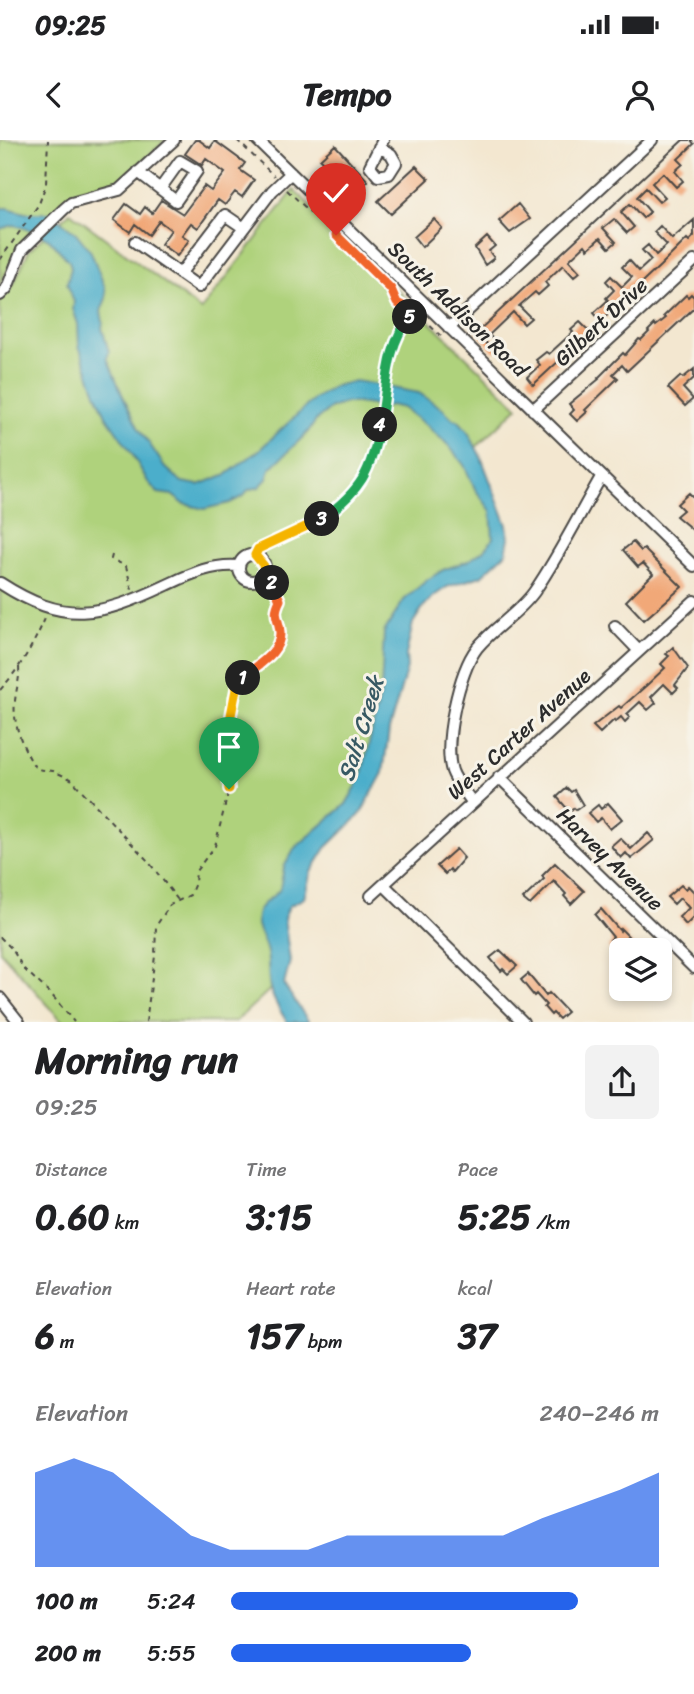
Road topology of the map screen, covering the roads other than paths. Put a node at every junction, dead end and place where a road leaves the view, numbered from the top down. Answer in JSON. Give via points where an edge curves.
{"nodes":[{"id":1,"x":174,"y":140,"type":"edge"},
{"id":2,"x":257,"y":140,"type":"edge"},
{"id":3,"x":652,"y":140,"type":"edge"},
{"id":4,"x":138,"y":172,"type":"junction"},
{"id":5,"x":291,"y":173,"type":"junction"},
{"id":6,"x":160,"y":189,"type":"dead end"},
{"id":7,"x":244,"y":228,"type":"junction"},
{"id":8,"x":135,"y":242,"type":"dead end"},
{"id":9,"x":694,"y":261,"type":"edge"},
{"id":10,"x":180,"y":274,"type":"junction"},
{"id":11,"x":0,"y":295,"type":"edge"},
{"id":12,"x":445,"y":332,"type":"junction"},
{"id":13,"x":533,"y":410,"type":"junction"},
{"id":14,"x":601,"y":477,"type":"junction"},
{"id":15,"x":238,"y":566,"type":"junction"},
{"id":16,"x":694,"y":566,"type":"edge"},
{"id":17,"x":0,"y":583,"type":"edge"},
{"id":18,"x":694,"y":601,"type":"edge"},
{"id":19,"x":615,"y":626,"type":"dead end"},
{"id":20,"x":639,"y":651,"type":"junction"},
{"id":21,"x":499,"y":777,"type":"junction"},
{"id":22,"x":472,"y":802,"type":"junction"},
{"id":23,"x":384,"y":885,"type":"junction"},
{"id":24,"x":371,"y":896,"type":"dead end"},
{"id":25,"x":694,"y":968,"type":"edge"},
{"id":26,"x":0,"y":998,"type":"edge"},
{"id":27,"x":19,"y":1022,"type":"edge"},
{"id":28,"x":523,"y":1022,"type":"edge"}],
"edges":[{"from":1,"to":4,"type":"street"},
{"from":2,"to":5,"type":"street","name":"South Addison Road"},
{"from":3,"to":12,"type":"street"},
{"from":4,"to":6,"type":"street"},
{"from":4,"to":11,"type":"street","via":[[119,190],[64,209],[22,250]]},
{"from":5,"to":7,"type":"street"},
{"from":5,"to":12,"type":"street","name":"South Addison Road"},
{"from":7,"to":10,"type":"street","via":[[225,215]]},
{"from":7,"to":10,"type":"street","via":[[199,287]]},
{"from":8,"to":10,"type":"street"},
{"from":9,"to":13,"type":"street","name":"Gilbert Drive"},
{"from":12,"to":13,"type":"street","name":"South Addison Road"},
{"from":13,"to":14,"type":"street","name":"South Addison Road"},
{"from":14,"to":16,"type":"street","name":"South Addison Road"},
{"from":14,"to":22,"type":"street","via":[[536,588],[478,647],[463,675],[453,718],[450,762]]},
{"from":15,"to":15,"type":"street","via":[[246,556],[255,555],[264,566],[256,582],[247,580]]},
{"from":15,"to":17,"type":"street","via":[[206,568],[134,600],[78,612],[50,609]]},
{"from":18,"to":20,"type":"street","name":"West Carter Avenue"},
{"from":19,"to":20,"type":"street"},
{"from":20,"to":21,"type":"street","name":"West Carter Avenue"},
{"from":21,"to":22,"type":"street","name":"West Carter Avenue"},
{"from":21,"to":25,"type":"street","name":"Harvey Avenue"},
{"from":22,"to":23,"type":"street","name":"West Carter Avenue"},
{"from":23,"to":24,"type":"street","name":"West Carter Avenue"},
{"from":23,"to":28,"type":"street"},
{"from":26,"to":27,"type":"street"}]}
